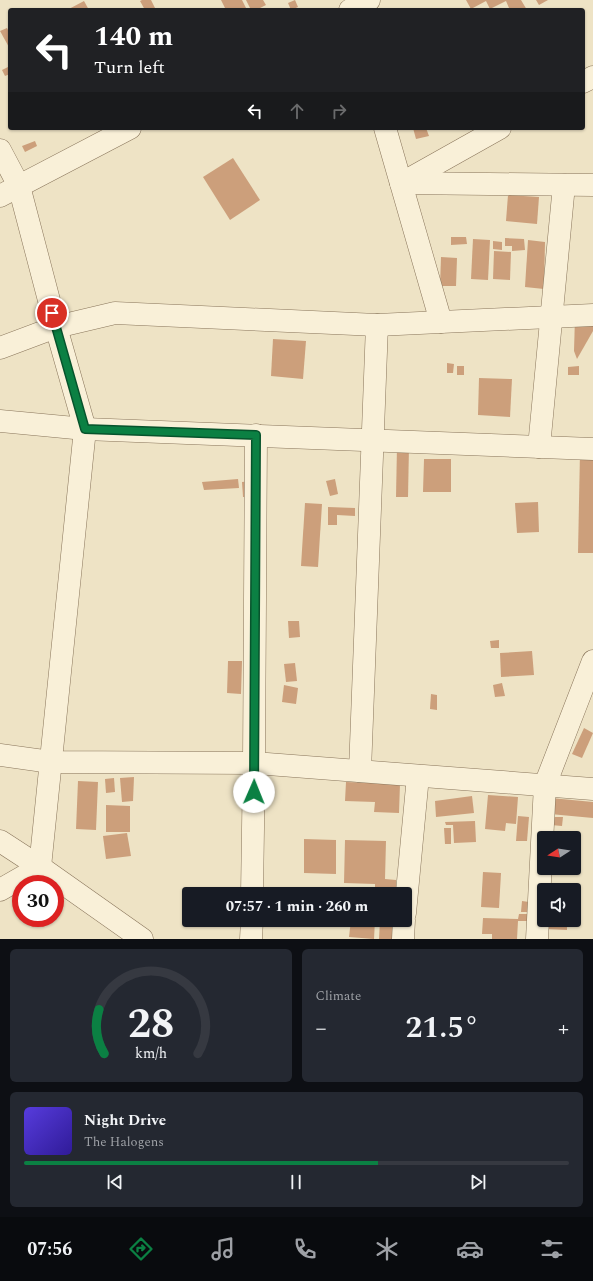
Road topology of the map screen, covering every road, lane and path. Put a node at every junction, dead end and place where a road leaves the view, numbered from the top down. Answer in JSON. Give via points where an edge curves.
{"nodes":[{"id":1,"x":368,"y":0,"type":"edge"},
{"id":2,"x":354,"y":8,"type":"edge"},
{"id":3,"x":126,"y":130,"type":"edge"},
{"id":4,"x":386,"y":130,"type":"edge"},
{"id":5,"x":496,"y":130,"type":"edge"},
{"id":6,"x":0,"y":150,"type":"edge"},
{"id":7,"x":401,"y":183,"type":"junction"},
{"id":8,"x":564,"y":185,"type":"junction"},
{"id":9,"x":593,"y":185,"type":"edge"},
{"id":10,"x":19,"y":186,"type":"junction"},
{"id":11,"x":0,"y":196,"type":"edge"},
{"id":12,"x":593,"y":315,"type":"edge"},
{"id":13,"x":552,"y":316,"type":"junction"},
{"id":14,"x":441,"y":322,"type":"junction"},
{"id":15,"x":377,"y":325,"type":"junction"},
{"id":16,"x":56,"y":327,"type":"junction"},
{"id":17,"x":0,"y":348,"type":"edge"},
{"id":18,"x":0,"y":421,"type":"edge"},
{"id":19,"x":85,"y":429,"type":"junction"},
{"id":20,"x":256,"y":435,"type":"junction"},
{"id":21,"x":373,"y":439,"type":"junction"},
{"id":22,"x":539,"y":447,"type":"junction"},
{"id":23,"x":593,"y":449,"type":"edge"},
{"id":24,"x":593,"y":661,"type":"edge"},
{"id":25,"x":0,"y":755,"type":"edge"},
{"id":26,"x":51,"y":762,"type":"junction"},
{"id":27,"x":254,"y":762,"type":"junction"},
{"id":28,"x":360,"y":771,"type":"junction"},
{"id":29,"x":418,"y":776,"type":"junction"},
{"id":30,"x":545,"y":785,"type":"junction"},
{"id":31,"x":593,"y":790,"type":"edge"},
{"id":32,"x":0,"y":841,"type":"edge"},
{"id":33,"x":40,"y":867,"type":"junction"},
{"id":34,"x":252,"y":887,"type":"edge"},
{"id":35,"x":407,"y":887,"type":"edge"},
{"id":36,"x":0,"y":890,"type":"edge"},
{"id":37,"x":252,"y":927,"type":"edge"},
{"id":38,"x":404,"y":927,"type":"edge"},
{"id":39,"x":142,"y":939,"type":"edge"},
{"id":40,"x":251,"y":939,"type":"edge"},
{"id":41,"x":403,"y":939,"type":"edge"},
{"id":42,"x":537,"y":939,"type":"edge"}],
"edges":[{"from":1,"to":2,"type":"street"},
{"from":3,"to":10,"type":"street"},
{"from":4,"to":7,"type":"street"},
{"from":5,"to":7,"type":"street"},
{"from":6,"to":10,"type":"street"},
{"from":7,"to":8,"type":"street"},
{"from":7,"to":14,"type":"street"},
{"from":8,"to":9,"type":"street"},
{"from":8,"to":13,"type":"street"},
{"from":10,"to":11,"type":"street"},
{"from":10,"to":16,"type":"street"},
{"from":12,"to":13,"type":"street"},
{"from":13,"to":14,"type":"street"},
{"from":13,"to":22,"type":"street"},
{"from":14,"to":15,"type":"street"},
{"from":15,"to":16,"type":"street","via":[[115,313]]},
{"from":15,"to":21,"type":"street"},
{"from":16,"to":17,"type":"street"},
{"from":16,"to":19,"type":"street"},
{"from":18,"to":19,"type":"street"},
{"from":19,"to":20,"type":"street"},
{"from":19,"to":26,"type":"street"},
{"from":20,"to":21,"type":"street"},
{"from":20,"to":27,"type":"street"},
{"from":21,"to":22,"type":"street"},
{"from":21,"to":28,"type":"street"},
{"from":22,"to":23,"type":"street"},
{"from":24,"to":30,"type":"street"},
{"from":25,"to":26,"type":"street"},
{"from":26,"to":27,"type":"street"},
{"from":26,"to":33,"type":"street"},
{"from":27,"to":28,"type":"street"},
{"from":27,"to":34,"type":"street"},
{"from":28,"to":29,"type":"street"},
{"from":29,"to":30,"type":"street"},
{"from":29,"to":35,"type":"street"},
{"from":30,"to":31,"type":"street"},
{"from":30,"to":42,"type":"street"},
{"from":32,"to":33,"type":"street"},
{"from":33,"to":36,"type":"street"},
{"from":33,"to":39,"type":"street"},
{"from":37,"to":40,"type":"street"},
{"from":38,"to":41,"type":"street"}]}
